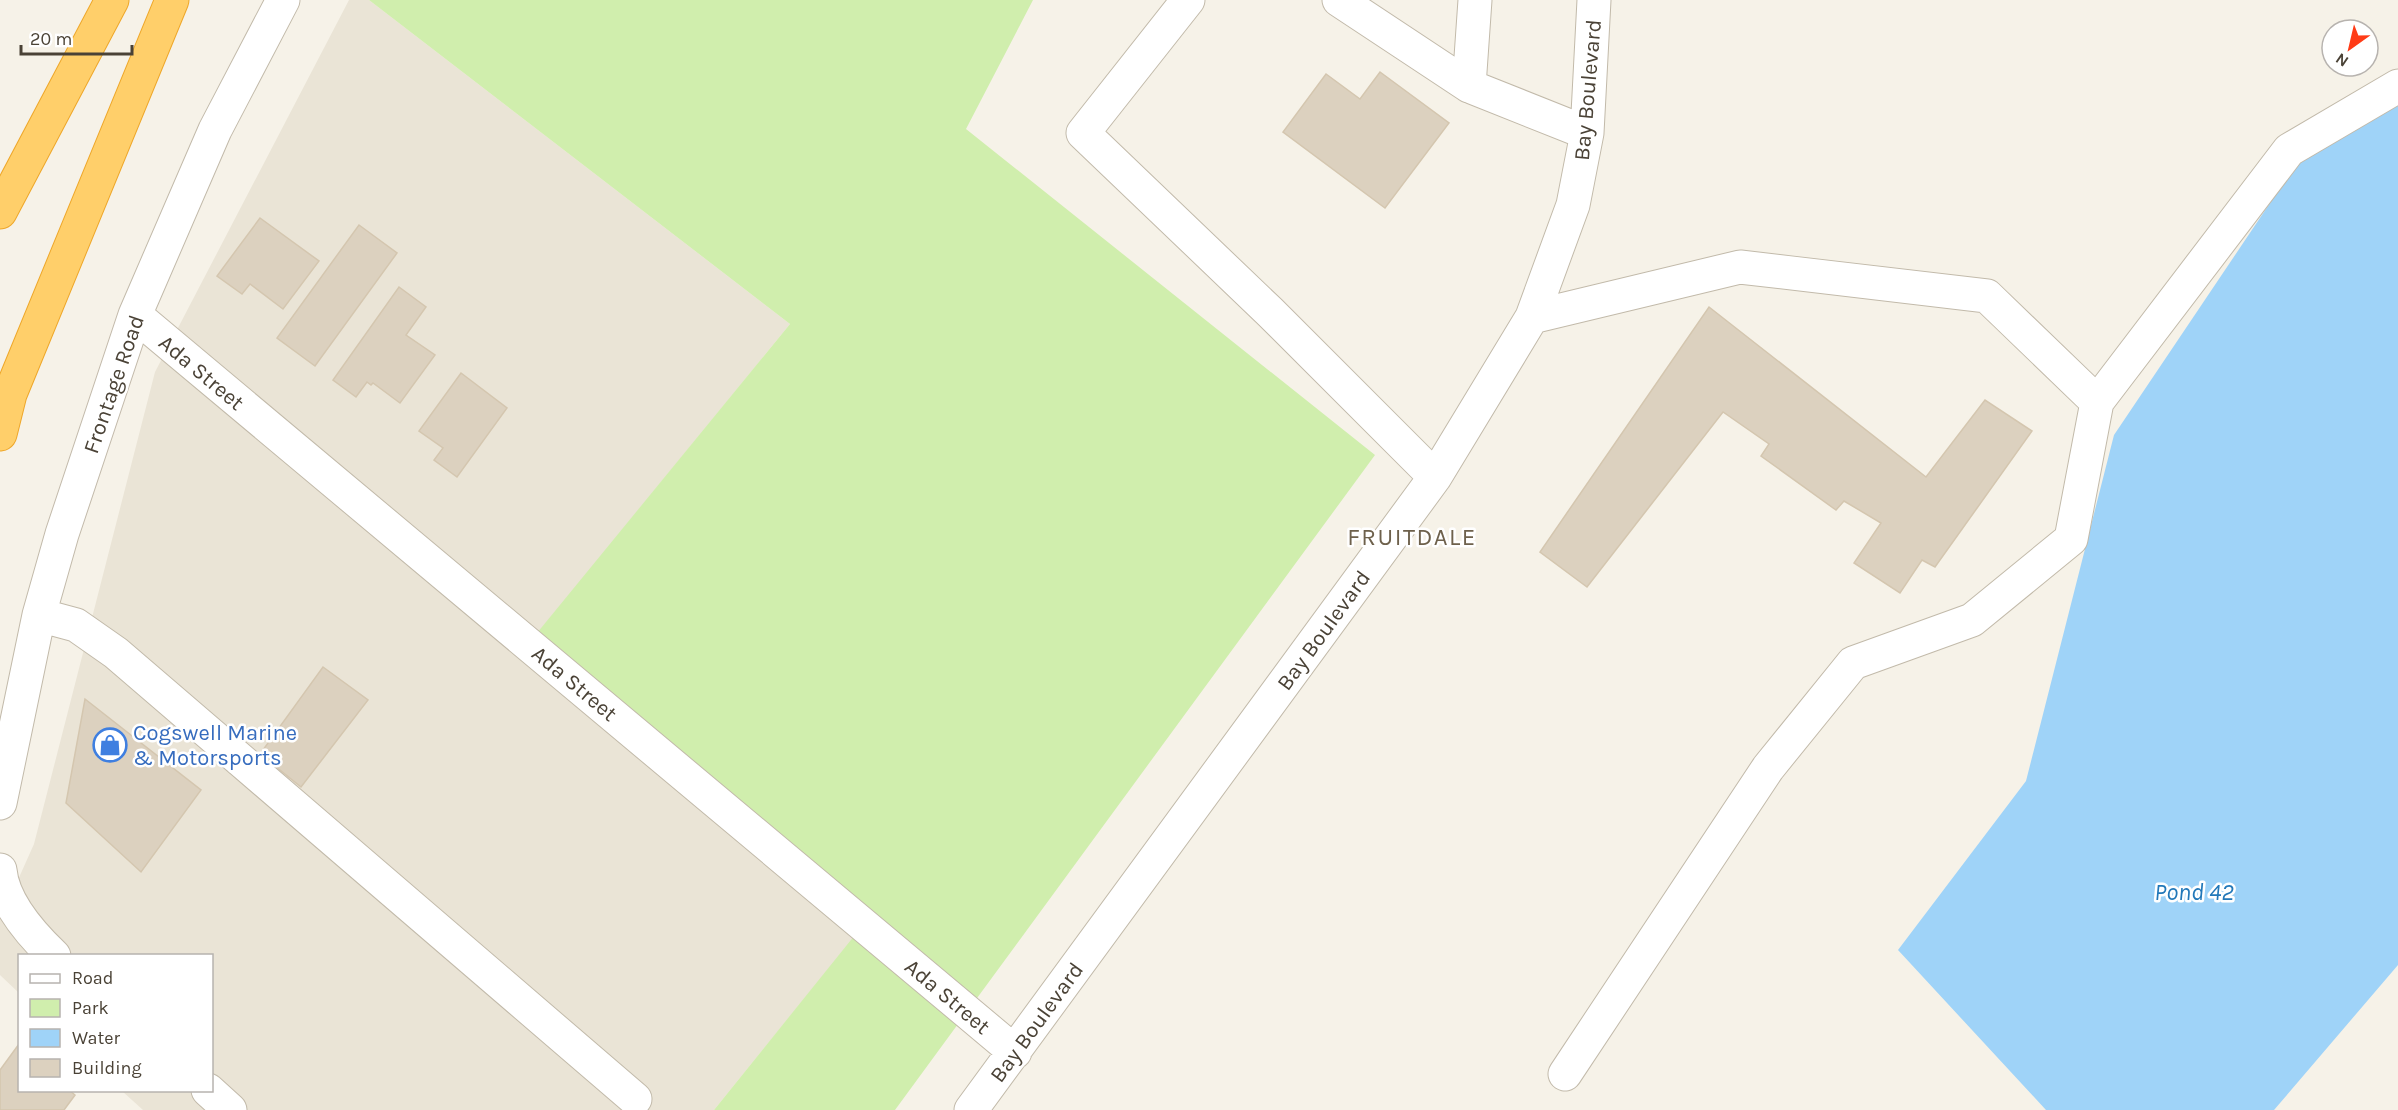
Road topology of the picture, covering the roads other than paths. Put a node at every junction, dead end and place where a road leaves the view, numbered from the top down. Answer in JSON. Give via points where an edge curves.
{"nodes":[{"id":1,"x":112,"y":0,"type":"edge"},
{"id":2,"x":172,"y":0,"type":"edge"},
{"id":3,"x":283,"y":0,"type":"edge"},
{"id":4,"x":1188,"y":0,"type":"edge"},
{"id":5,"x":1338,"y":0,"type":"edge"},
{"id":6,"x":1475,"y":0,"type":"edge"},
{"id":7,"x":1594,"y":0,"type":"edge"},
{"id":8,"x":1469,"y":86,"type":"junction"},
{"id":9,"x":2398,"y":86,"type":"edge"},
{"id":10,"x":1587,"y":133,"type":"junction"},
{"id":11,"x":0,"y":212,"type":"edge"},
{"id":12,"x":135,"y":315,"type":"junction"},
{"id":13,"x":1532,"y":317,"type":"junction"},
{"id":14,"x":2097,"y":402,"type":"junction"},
{"id":15,"x":0,"y":434,"type":"edge"},
{"id":16,"x":1435,"y":477,"type":"junction"},
{"id":17,"x":39,"y":615,"type":"junction"},
{"id":18,"x":1,"y":796,"type":"edge"},
{"id":19,"x":0,"y":870,"type":"edge"},
{"id":20,"x":52,"y":954,"type":"edge"},
{"id":21,"x":1015,"y":1052,"type":"junction"},
{"id":22,"x":1565,"y":1074,"type":"dead end"},
{"id":23,"x":210,"y":1092,"type":"edge"},
{"id":24,"x":635,"y":1099,"type":"dead end"},
{"id":25,"x":230,"y":1110,"type":"edge"},
{"id":26,"x":971,"y":1110,"type":"edge"}],
"edges":[{"from":1,"to":11,"type":"highway"},
{"from":2,"to":15,"type":"highway","via":[[10,394]]},
{"from":3,"to":12,"type":"street","name":"Frontage Road","via":[[215,130]]},
{"from":4,"to":16,"type":"street","via":[[1083,133]]},
{"from":5,"to":8,"type":"street"},
{"from":6,"to":8,"type":"street"},
{"from":7,"to":10,"type":"street","name":"Bay Boulevard"},
{"from":8,"to":10,"type":"street"},
{"from":9,"to":14,"type":"street","via":[[2289,150]]},
{"from":10,"to":13,"type":"street","name":"Bay Boulevard","via":[[1573,206]]},
{"from":12,"to":17,"type":"street","name":"Frontage Road"},
{"from":12,"to":21,"type":"street","name":"Ada Street"},
{"from":13,"to":14,"type":"street","via":[[1740,267],[1987,296]]},
{"from":13,"to":16,"type":"street","name":"Bay Boulevard"},
{"from":14,"to":22,"type":"street","via":[[2071,539],[1972,620],[1853,663],[1768,768]]},
{"from":16,"to":21,"type":"street","name":"Bay Boulevard"},
{"from":17,"to":18,"type":"street","name":"Frontage Road"},
{"from":17,"to":24,"type":"street","via":[[76,625],[116,653]]},
{"from":19,"to":20,"type":"street","via":[[20,917]]},
{"from":21,"to":26,"type":"street","name":"Bay Boulevard"},
{"from":23,"to":25,"type":"street"}]}
